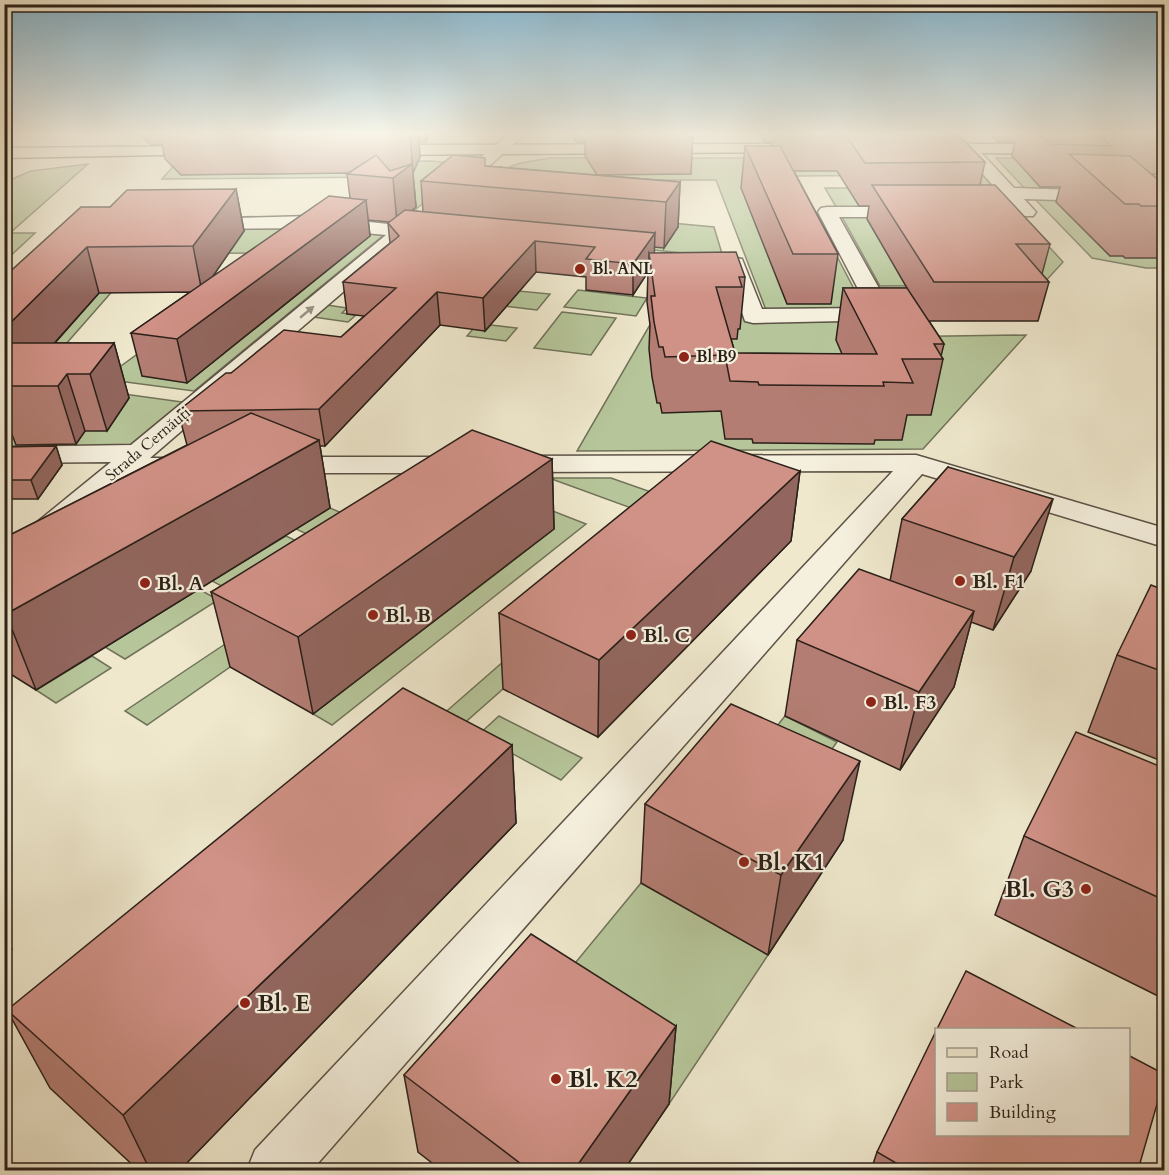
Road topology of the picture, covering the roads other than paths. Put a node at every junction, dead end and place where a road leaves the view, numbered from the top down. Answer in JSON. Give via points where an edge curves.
{"nodes":[{"id":1,"x":454,"y":188,"type":"edge"},
{"id":2,"x":1005,"y":188,"type":"edge"},
{"id":3,"x":1010,"y":193,"type":"junction"},
{"id":4,"x":1164,"y":198,"type":"edge"},
{"id":5,"x":933,"y":212,"type":"edge"},
{"id":6,"x":956,"y":212,"type":"edge"},
{"id":7,"x":177,"y":223,"type":"edge"},
{"id":8,"x":403,"y":231,"type":"junction"},
{"id":9,"x":449,"y":235,"type":"edge"},
{"id":10,"x":701,"y":260,"type":"edge"},
{"id":11,"x":4,"y":455,"type":"edge"},
{"id":12,"x":130,"y":459,"type":"junction"},
{"id":13,"x":916,"y":463,"type":"junction"},
{"id":14,"x":255,"y":465,"type":"edge"},
{"id":15,"x":211,"y":466,"type":"edge"},
{"id":16,"x":1164,"y":538,"type":"edge"},
{"id":17,"x":4,"y":566,"type":"edge"},
{"id":18,"x":275,"y":1170,"type":"edge"}],
"edges":[{"from":1,"to":8,"type":"street","name":"Strada Cernăuți"},
{"from":2,"to":3,"type":"street"},
{"from":3,"to":4,"type":"street"},
{"from":3,"to":6,"type":"street","via":[[1027,212]]},
{"from":5,"to":10,"type":"street","via":[[827,212],[883,315],[753,316],[735,263]]},
{"from":7,"to":8,"type":"street","via":[[311,222]]},
{"from":8,"to":9,"type":"street"},
{"from":12,"to":8,"type":"street","name":"Strada Cernăuți","one_way":true},
{"from":11,"to":12,"type":"street"},
{"from":12,"to":15,"type":"street"},
{"from":12,"to":17,"type":"street","name":"Strada Cernăuți"},
{"from":13,"to":14,"type":"street"},
{"from":13,"to":16,"type":"street"},
{"from":13,"to":18,"type":"street"}]}
